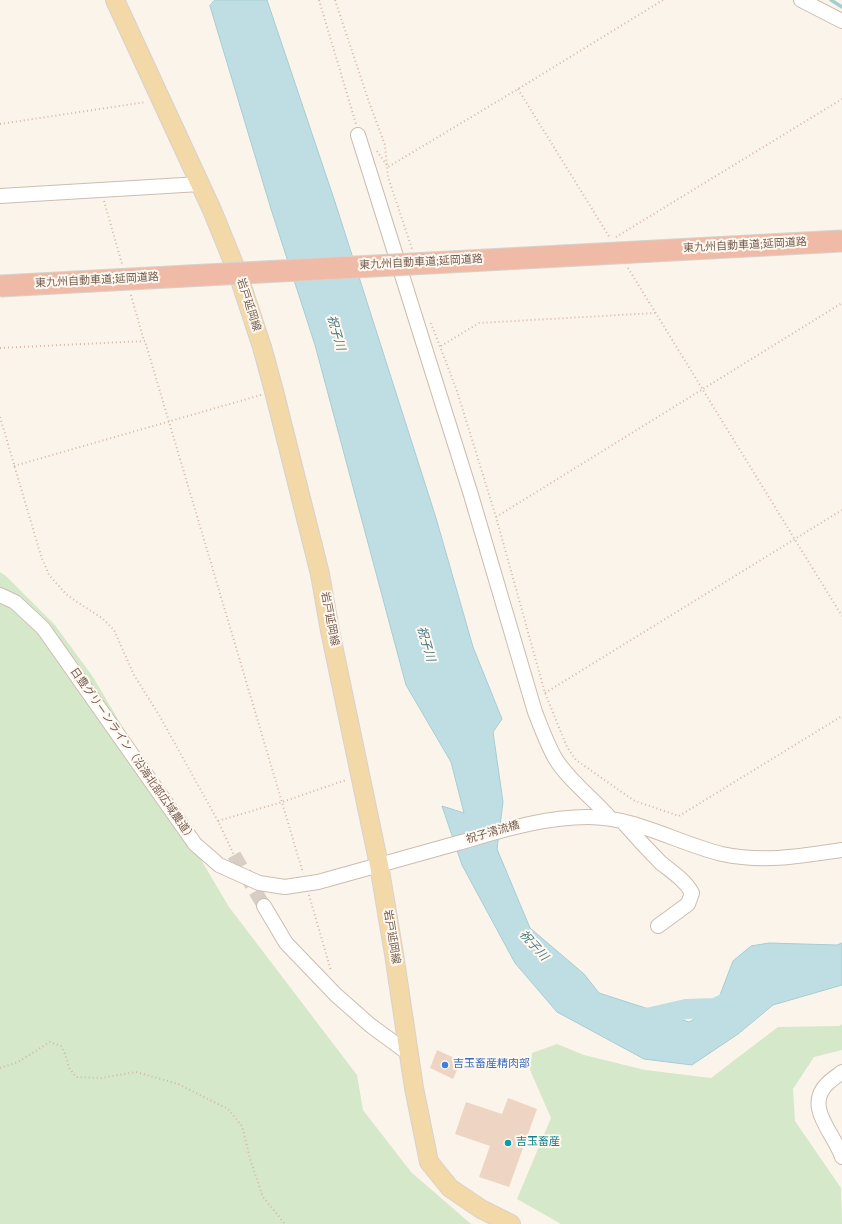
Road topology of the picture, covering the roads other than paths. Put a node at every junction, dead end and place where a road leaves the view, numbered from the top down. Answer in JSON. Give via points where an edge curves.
{"nodes":[{"id":1,"x":115,"y":0,"type":"edge"},
{"id":2,"x":801,"y":0,"type":"edge"},
{"id":3,"x":842,"y":21,"type":"edge"},
{"id":4,"x":358,"y":135,"type":"road end"},
{"id":5,"x":200,"y":184,"type":"junction"},
{"id":6,"x":0,"y":196,"type":"edge"},
{"id":7,"x":842,"y":241,"type":"edge"},
{"id":8,"x":0,"y":286,"type":"edge"},
{"id":9,"x":0,"y":595,"type":"edge"},
{"id":10,"x":616,"y":820,"type":"junction"},
{"id":11,"x":842,"y":850,"type":"edge"},
{"id":12,"x":400,"y":859,"type":"joint"},
{"id":13,"x":379,"y":865,"type":"junction"},
{"id":14,"x":264,"y":906,"type":"tunnel mouth"},
{"id":15,"x":658,"y":926,"type":"dead end"},
{"id":16,"x":408,"y":1053,"type":"junction"},
{"id":17,"x":842,"y":1072,"type":"edge"},
{"id":18,"x":842,"y":1157,"type":"edge"},
{"id":19,"x":511,"y":1224,"type":"edge"}],
"edges":[{"from":1,"to":5,"type":"main road","name":"岩戸延岡線"},
{"from":2,"to":3,"type":"street"},
{"from":4,"to":10,"type":"street","via":[[538,719],[555,759],[571,778]]},
{"from":5,"to":6,"type":"street"},
{"from":5,"to":13,"type":"main road","name":"岩戸延岡線","via":[[238,274],[274,391],[320,574]]},
{"from":7,"to":8,"type":"highway","name":"東九州自動車道;延岡道路","bridge":true},
{"from":9,"to":13,"type":"street","name":"日豊グリーンライン（沿海北部広域農道）","via":[[15,602],[43,628],[195,844],[219,865],[259,883],[285,887],[318,882]]},
{"from":10,"to":11,"type":"street","via":[[722,854],[765,859]]},
{"from":10,"to":12,"type":"street","name":"祝子清流橋","via":[[588,817],[522,824]]},
{"from":10,"to":15,"type":"street","via":[[688,885],[692,893],[688,904]]},
{"from":12,"to":13,"type":"street","name":"日豊グリーンライン（沿海北部広域農道）"},
{"from":13,"to":16,"type":"main road","name":"岩戸延岡線"},
{"from":14,"to":16,"type":"street","via":[[286,943],[332,992]]},
{"from":16,"to":19,"type":"main road","name":"岩戸延岡線","via":[[428,1162],[450,1188]]},
{"from":17,"to":18,"type":"street","via":[[823,1089],[818,1106],[819,1113]]}]}
